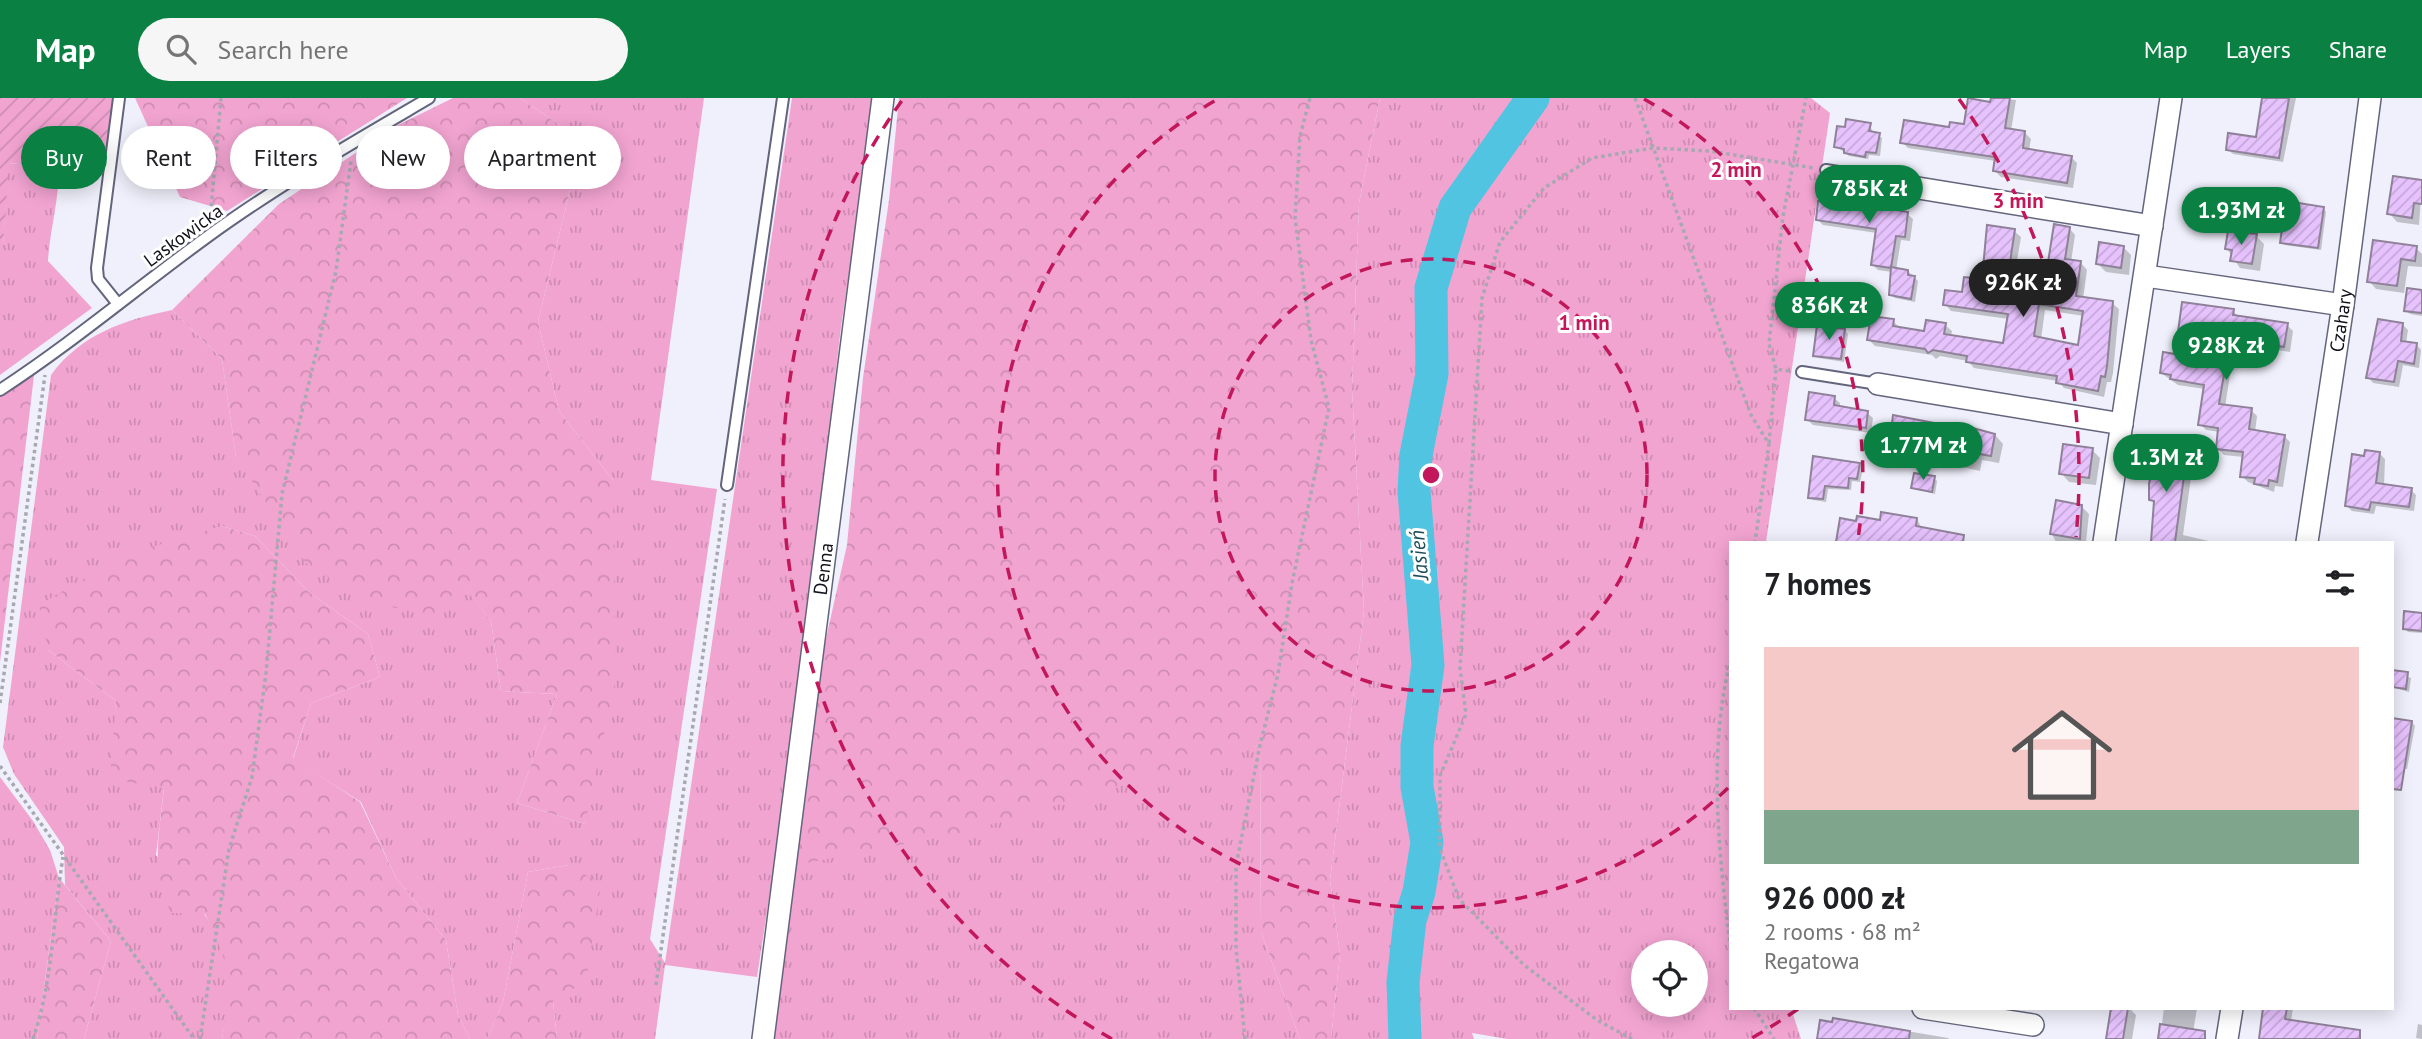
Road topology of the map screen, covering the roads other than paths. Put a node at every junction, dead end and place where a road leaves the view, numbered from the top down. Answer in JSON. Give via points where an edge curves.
{"nodes":[{"id":1,"x":119,"y":98,"type":"edge"},
{"id":2,"x":429,"y":98,"type":"edge"},
{"id":3,"x":783,"y":98,"type":"edge"},
{"id":4,"x":883,"y":98,"type":"edge"},
{"id":5,"x":2171,"y":98,"type":"edge"},
{"id":6,"x":2370,"y":98,"type":"edge"},
{"id":7,"x":1826,"y":170,"type":"road end"},
{"id":8,"x":1912,"y":187,"type":"joint"},
{"id":9,"x":2152,"y":226,"type":"junction"},
{"id":10,"x":2146,"y":276,"type":"junction"},
{"id":11,"x":118,"y":304,"type":"junction"},
{"id":12,"x":2343,"y":304,"type":"junction"},
{"id":13,"x":1802,"y":372,"type":"road end"},
{"id":14,"x":1878,"y":384,"type":"joint"},
{"id":15,"x":0,"y":390,"type":"edge"},
{"id":16,"x":2122,"y":424,"type":"junction"},
{"id":17,"x":727,"y":485,"type":"road end"},
{"id":18,"x":2104,"y":541,"type":"edge"},
{"id":19,"x":2307,"y":541,"type":"edge"},
{"id":20,"x":1937,"y":1010,"type":"edge"},
{"id":21,"x":2232,"y":1010,"type":"edge"},
{"id":22,"x":2033,"y":1024,"type":"edge"},
{"id":23,"x":763,"y":1039,"type":"edge"},
{"id":24,"x":2227,"y":1039,"type":"edge"}],
"edges":[{"from":1,"to":11,"type":"lane","via":[[97,268],[98,279]]},
{"from":2,"to":11,"type":"lane","name":"Laskowicka","via":[[209,236]]},
{"from":3,"to":17,"type":"lane"},
{"from":4,"to":23,"type":"street","name":"Denna"},
{"from":5,"to":9,"type":"street"},
{"from":6,"to":12,"type":"street","name":"Czahary"},
{"from":7,"to":8,"type":"lane"},
{"from":8,"to":9,"type":"street"},
{"from":9,"to":10,"type":"street"},
{"from":10,"to":12,"type":"street"},
{"from":10,"to":16,"type":"street"},
{"from":11,"to":15,"type":"lane","name":"Laskowicka"},
{"from":12,"to":19,"type":"street","name":"Czahary"},
{"from":13,"to":14,"type":"lane"},
{"from":14,"to":16,"type":"street"},
{"from":16,"to":18,"type":"street"},
{"from":20,"to":22,"type":"street"},
{"from":21,"to":24,"type":"street"}]}
